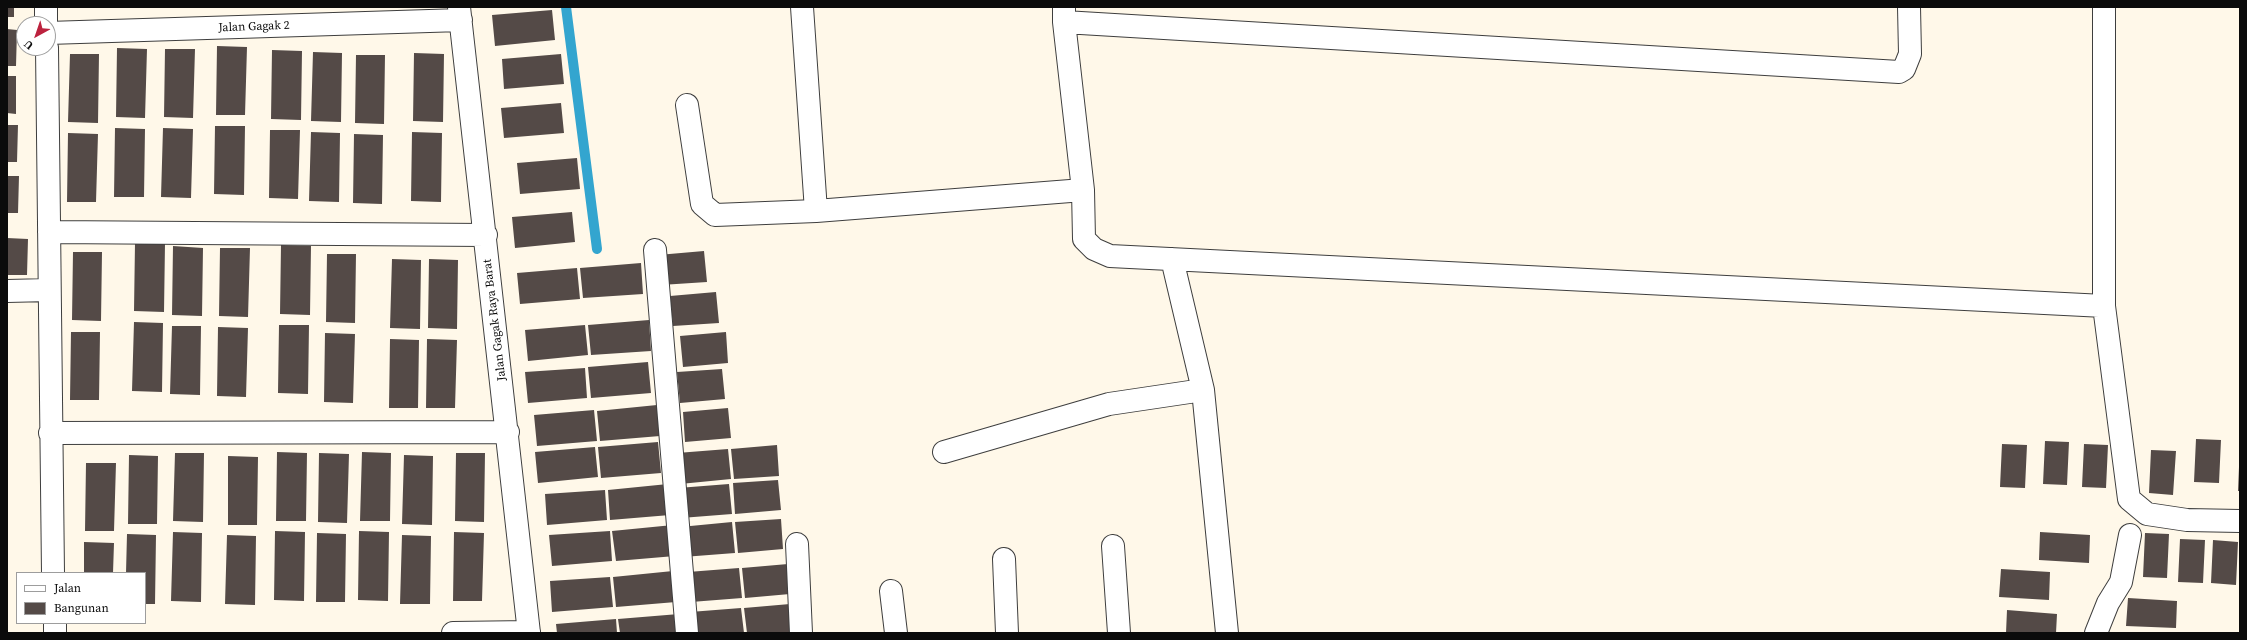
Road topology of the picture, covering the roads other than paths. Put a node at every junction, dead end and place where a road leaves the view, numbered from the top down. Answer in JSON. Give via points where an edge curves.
{"nodes":[{"id":1,"x":802,"y":7,"type":"edge"},
{"id":2,"x":1909,"y":7,"type":"edge"},
{"id":3,"x":2104,"y":7,"type":"edge"},
{"id":4,"x":460,"y":13,"type":"edge"},
{"id":5,"x":1064,"y":15,"type":"edge"},
{"id":6,"x":56,"y":33,"type":"edge"},
{"id":7,"x":47,"y":56,"type":"edge"},
{"id":8,"x":687,"y":105,"type":"dead end"},
{"id":9,"x":1083,"y":190,"type":"junction"},
{"id":10,"x":816,"y":211,"type":"junction"},
{"id":11,"x":49,"y":232,"type":"junction"},
{"id":12,"x":486,"y":235,"type":"junction"},
{"id":13,"x":655,"y":250,"type":"dead end"},
{"id":14,"x":1172,"y":259,"type":"junction"},
{"id":15,"x":49,"y":290,"type":"junction"},
{"id":16,"x":7,"y":291,"type":"edge"},
{"id":17,"x":2104,"y":306,"type":"junction"},
{"id":18,"x":1202,"y":390,"type":"junction"},
{"id":19,"x":508,"y":432,"type":"junction"},
{"id":20,"x":50,"y":433,"type":"junction"},
{"id":21,"x":944,"y":452,"type":"dead end"},
{"id":22,"x":2240,"y":521,"type":"edge"},
{"id":23,"x":2130,"y":535,"type":"dead end"},
{"id":24,"x":797,"y":544,"type":"dead end"},
{"id":25,"x":1113,"y":546,"type":"dead end"},
{"id":26,"x":1004,"y":559,"type":"dead end"},
{"id":27,"x":53,"y":572,"type":"edge"},
{"id":28,"x":891,"y":591,"type":"dead end"},
{"id":29,"x":453,"y":633,"type":"edge"},
{"id":30,"x":529,"y":633,"type":"edge"},
{"id":31,"x":687,"y":633,"type":"edge"},
{"id":32,"x":801,"y":633,"type":"edge"},
{"id":33,"x":896,"y":633,"type":"edge"},
{"id":34,"x":1008,"y":633,"type":"edge"},
{"id":35,"x":1119,"y":633,"type":"edge"},
{"id":36,"x":1227,"y":633,"type":"edge"},
{"id":37,"x":2096,"y":633,"type":"edge"}],
"edges":[{"from":1,"to":10,"type":"street"},
{"from":2,"to":5,"type":"street","via":[[1910,54],[1904,69],[1899,72]]},
{"from":3,"to":17,"type":"street"},
{"from":4,"to":6,"type":"street","name":"Jalan Gagak 2"},
{"from":4,"to":12,"type":"street","name":"Jalan Gagak Raya Barat"},
{"from":5,"to":9,"type":"street"},
{"from":7,"to":11,"type":"street"},
{"from":8,"to":10,"type":"street","via":[[702,204],[709,212],[724,215]]},
{"from":9,"to":10,"type":"street"},
{"from":9,"to":14,"type":"street","via":[[1084,239],[1094,249],[1110,256]]},
{"from":11,"to":12,"type":"street"},
{"from":11,"to":15,"type":"street"},
{"from":12,"to":19,"type":"street","name":"Jalan Gagak Raya Barat"},
{"from":13,"to":31,"type":"street"},
{"from":14,"to":17,"type":"street"},
{"from":14,"to":18,"type":"street"},
{"from":15,"to":16,"type":"street"},
{"from":15,"to":20,"type":"street"},
{"from":17,"to":22,"type":"street","via":[[2128,499],[2147,514],[2187,520]]},
{"from":18,"to":21,"type":"street","via":[[1109,404]]},
{"from":18,"to":36,"type":"street"},
{"from":19,"to":20,"type":"street"},
{"from":19,"to":30,"type":"street","name":"Jalan Gagak Raya Barat"},
{"from":20,"to":27,"type":"street"},
{"from":23,"to":37,"type":"street","via":[[2121,582],[2108,602]]},
{"from":24,"to":32,"type":"street"},
{"from":25,"to":35,"type":"street"},
{"from":26,"to":34,"type":"street"},
{"from":28,"to":33,"type":"street"},
{"from":29,"to":30,"type":"street"}]}
